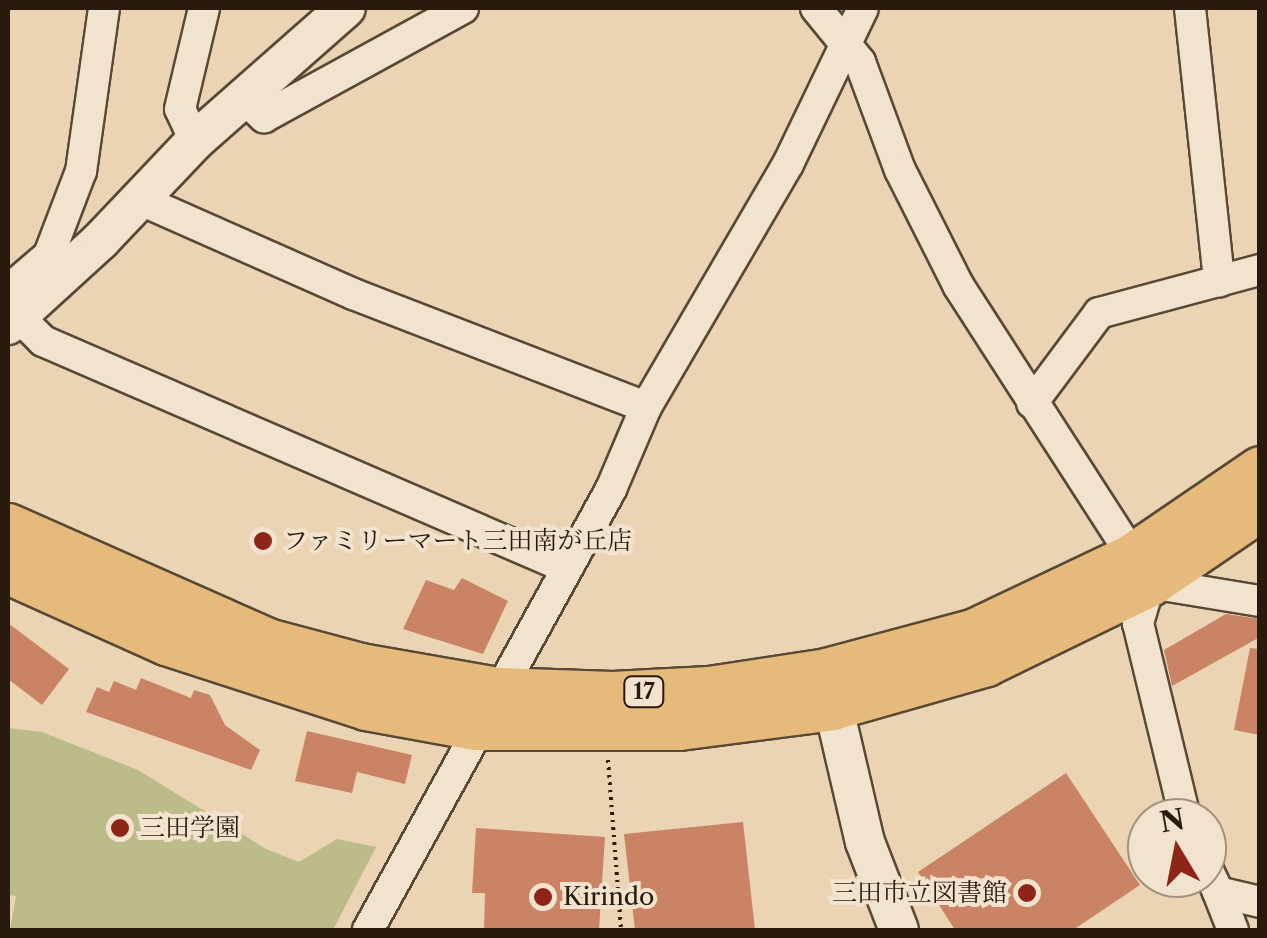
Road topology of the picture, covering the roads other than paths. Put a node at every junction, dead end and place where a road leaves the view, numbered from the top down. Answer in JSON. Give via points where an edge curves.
{"nodes":[{"id":1,"x":104,"y":8,"type":"edge"},
{"id":2,"x":204,"y":8,"type":"edge"},
{"id":3,"x":346,"y":8,"type":"edge"},
{"id":4,"x":462,"y":8,"type":"edge"},
{"id":5,"x":816,"y":8,"type":"edge"},
{"id":6,"x":864,"y":8,"type":"edge"},
{"id":7,"x":1190,"y":8,"type":"edge"},
{"id":8,"x":846,"y":42,"type":"junction"},
{"id":9,"x":244,"y":98,"type":"junction"},
{"id":10,"x":195,"y":141,"type":"junction"},
{"id":11,"x":141,"y":200,"type":"junction"},
{"id":12,"x":1260,"y":270,"type":"edge"},
{"id":13,"x":1219,"y":281,"type":"junction"},
{"id":14,"x":12,"y":320,"type":"edge"},
{"id":15,"x":1032,"y":403,"type":"junction"},
{"id":16,"x":646,"y":408,"type":"junction"},
{"id":17,"x":1260,"y":469,"type":"edge"},
{"id":18,"x":1260,"y":508,"type":"edge"},
{"id":19,"x":8,"y":526,"type":"edge"},
{"id":20,"x":564,"y":566,"type":"junction"},
{"id":21,"x":8,"y":570,"type":"edge"},
{"id":22,"x":1140,"y":570,"type":"junction"},
{"id":23,"x":1260,"y":602,"type":"edge"},
{"id":24,"x":829,"y":689,"type":"junction"},
{"id":25,"x":487,"y":709,"type":"junction"},
{"id":26,"x":1180,"y":798,"type":"edge"},
{"id":27,"x":1227,"y":887,"type":"edge"},
{"id":28,"x":1220,"y":898,"type":"edge"},
{"id":29,"x":1260,"y":902,"type":"edge"},
{"id":30,"x":368,"y":930,"type":"edge"},
{"id":31,"x":899,"y":930,"type":"edge"},
{"id":32,"x":1233,"y":930,"type":"edge"}],
"edges":[{"from":1,"to":14,"type":"street","via":[[81,171],[49,255],[13,286]]},
{"from":2,"to":10,"type":"street","via":[[180,109]]},
{"from":3,"to":9,"type":"street"},
{"from":4,"to":9,"type":"street","via":[[264,116]]},
{"from":5,"to":8,"type":"street"},
{"from":6,"to":8,"type":"street"},
{"from":7,"to":13,"type":"street"},
{"from":8,"to":15,"type":"street","via":[[958,286]]},
{"from":8,"to":16,"type":"street","via":[[788,164]]},
{"from":9,"to":10,"type":"street"},
{"from":10,"to":11,"type":"street"},
{"from":11,"to":14,"type":"street"},
{"from":11,"to":16,"type":"street","via":[[371,301]]},
{"from":12,"to":13,"type":"street"},
{"from":13,"to":15,"type":"street","via":[[1099,313]]},
{"from":14,"to":20,"type":"street","via":[[43,341]]},
{"from":15,"to":22,"type":"street"},
{"from":16,"to":20,"type":"street","via":[[610,489]]},
{"from":17,"to":22,"type":"main road","number":"17"},
{"from":18,"to":22,"type":"main road","number":"17"},
{"from":19,"to":25,"type":"main road","number":"17","via":[[268,642]]},
{"from":20,"to":25,"type":"street"},
{"from":21,"to":25,"type":"main road","number":"17","via":[[269,680]]},
{"from":22,"to":23,"type":"street"},
{"from":22,"to":24,"type":"main road","number":"17"},
{"from":22,"to":26,"type":"street","via":[[1138,623]]},
{"from":24,"to":25,"type":"main road","number":"17","via":[[709,689]]},
{"from":24,"to":25,"type":"main road","number":"17","via":[[605,731]]},
{"from":24,"to":31,"type":"street","via":[[864,842]]},
{"from":25,"to":30,"type":"street"},
{"from":27,"to":29,"type":"street"},
{"from":28,"to":32,"type":"street"}]}
